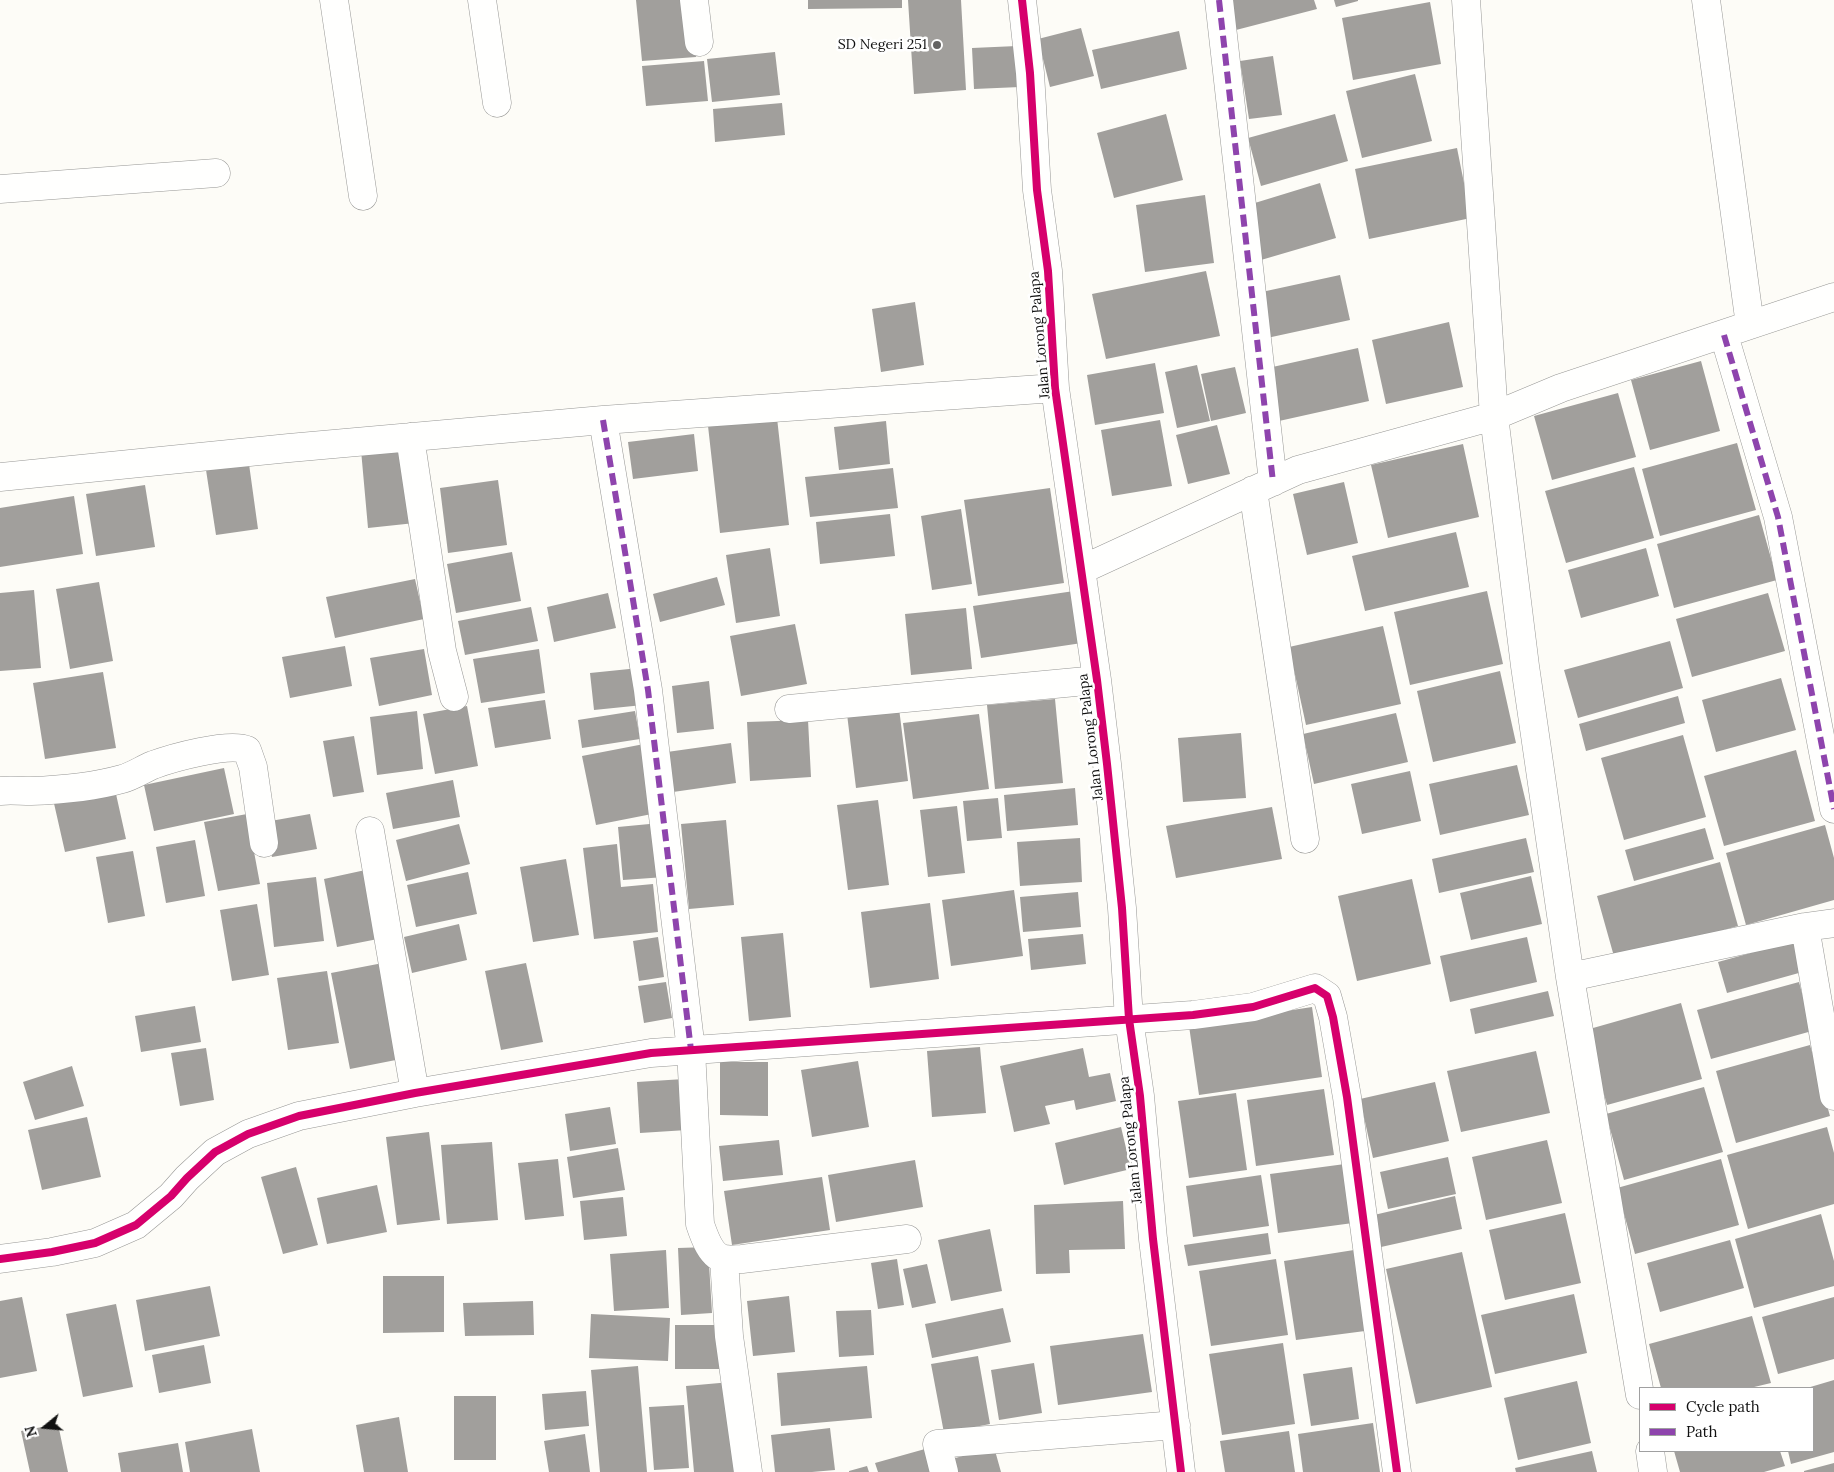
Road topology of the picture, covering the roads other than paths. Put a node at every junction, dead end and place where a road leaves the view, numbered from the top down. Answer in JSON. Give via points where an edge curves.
{"nodes":[{"id":1,"x":334,"y":0,"type":"edge"},
{"id":2,"x":482,"y":0,"type":"edge"},
{"id":3,"x":694,"y":0,"type":"edge"},
{"id":4,"x":1022,"y":0,"type":"edge"},
{"id":5,"x":1218,"y":0,"type":"edge"},
{"id":6,"x":1466,"y":0,"type":"edge"},
{"id":7,"x":1706,"y":0,"type":"edge"},
{"id":8,"x":699,"y":42,"type":"dead end"},
{"id":9,"x":497,"y":104,"type":"dead end"},
{"id":10,"x":216,"y":173,"type":"dead end"},
{"id":11,"x":0,"y":189,"type":"edge"},
{"id":12,"x":363,"y":196,"type":"dead end"},
{"id":13,"x":1834,"y":297,"type":"edge"},
{"id":14,"x":1750,"y":325,"type":"junction"},
{"id":15,"x":1724,"y":335,"type":"junction"},
{"id":16,"x":1056,"y":388,"type":"junction"},
{"id":17,"x":1494,"y":416,"type":"junction"},
{"id":18,"x":603,"y":420,"type":"junction"},
{"id":19,"x":410,"y":437,"type":"junction"},
{"id":20,"x":0,"y":477,"type":"edge"},
{"id":21,"x":1263,"y":486,"type":"junction"},
{"id":22,"x":1082,"y":570,"type":"junction"},
{"id":23,"x":1097,"y":680,"type":"junction"},
{"id":24,"x":454,"y":697,"type":"dead end"},
{"id":25,"x":789,"y":709,"type":"dead end"},
{"id":26,"x":3,"y":791,"type":"edge"},
{"id":27,"x":1834,"y":809,"type":"edge"},
{"id":28,"x":370,"y":831,"type":"dead end"},
{"id":29,"x":1305,"y":839,"type":"dead end"},
{"id":30,"x":264,"y":843,"type":"dead end"},
{"id":31,"x":1834,"y":923,"type":"edge"},
{"id":32,"x":1805,"y":927,"type":"junction"},
{"id":33,"x":1570,"y":977,"type":"junction"},
{"id":34,"x":1129,"y":1019,"type":"junction"},
{"id":35,"x":691,"y":1050,"type":"junction"},
{"id":36,"x":415,"y":1093,"type":"junction"},
{"id":37,"x":1834,"y":1096,"type":"edge"},
{"id":38,"x":906,"y":1239,"type":"dead end"},
{"id":39,"x":0,"y":1259,"type":"edge"},
{"id":40,"x":724,"y":1260,"type":"junction"},
{"id":41,"x":1639,"y":1389,"type":"edge"},
{"id":42,"x":1176,"y":1425,"type":"junction"},
{"id":43,"x":1650,"y":1452,"type":"edge"},
{"id":44,"x":748,"y":1472,"type":"edge"},
{"id":45,"x":944,"y":1472,"type":"edge"},
{"id":46,"x":1181,"y":1472,"type":"edge"},
{"id":47,"x":1397,"y":1472,"type":"edge"},
{"id":48,"x":1653,"y":1472,"type":"edge"}],
"edges":[{"from":1,"to":12,"type":"street"},
{"from":2,"to":9,"type":"street"},
{"from":3,"to":8,"type":"street"},
{"from":4,"to":16,"type":"street","name":"Jalan Lorong Palapa"},
{"from":5,"to":21,"type":"street"},
{"from":6,"to":17,"type":"street"},
{"from":7,"to":14,"type":"street"},
{"from":10,"to":11,"type":"street"},
{"from":13,"to":14,"type":"street"},
{"from":14,"to":15,"type":"street"},
{"from":15,"to":17,"type":"street","via":[[1561,388]]},
{"from":15,"to":27,"type":"street","via":[[1778,517]]},
{"from":16,"to":18,"type":"street"},
{"from":16,"to":22,"type":"street","name":"Jalan Lorong Palapa"},
{"from":17,"to":21,"type":"street","via":[[1298,470]]},
{"from":17,"to":33,"type":"street","via":[[1525,666]]},
{"from":18,"to":19,"type":"street"},
{"from":18,"to":35,"type":"street","via":[[648,690]]},
{"from":19,"to":20,"type":"street"},
{"from":19,"to":24,"type":"street","via":[[442,651]]},
{"from":21,"to":22,"type":"street"},
{"from":21,"to":29,"type":"street"},
{"from":22,"to":23,"type":"street","name":"Jalan Lorong Palapa"},
{"from":23,"to":25,"type":"street"},
{"from":23,"to":34,"type":"street","name":"Jalan Lorong Palapa","via":[[1122,908]]},
{"from":26,"to":30,"type":"street","via":[[31,791],[123,779],[179,757],[240,747],[246,750],[254,767]]},
{"from":28,"to":36,"type":"street"},
{"from":31,"to":32,"type":"street"},
{"from":32,"to":33,"type":"street"},
{"from":32,"to":37,"type":"street"},
{"from":33,"to":41,"type":"street"},
{"from":34,"to":35,"type":"street"},
{"from":34,"to":42,"type":"street","name":"Jalan Lorong Palapa"},
{"from":34,"to":47,"type":"street","via":[[1193,1016],[1253,1007],[1315,988],[1327,996],[1347,1097]]},
{"from":35,"to":36,"type":"street","via":[[651,1053]]},
{"from":35,"to":40,"type":"street","via":[[700,1224],[712,1249]]},
{"from":36,"to":39,"type":"street","via":[[299,1116],[248,1134],[216,1152],[136,1225],[95,1243]]},
{"from":38,"to":40,"type":"street"},
{"from":40,"to":44,"type":"street","via":[[729,1336]]},
{"from":42,"to":45,"type":"street","via":[[937,1444]]},
{"from":42,"to":46,"type":"street","name":"Jalan Lorong Palapa"},
{"from":43,"to":48,"type":"street"}]}
